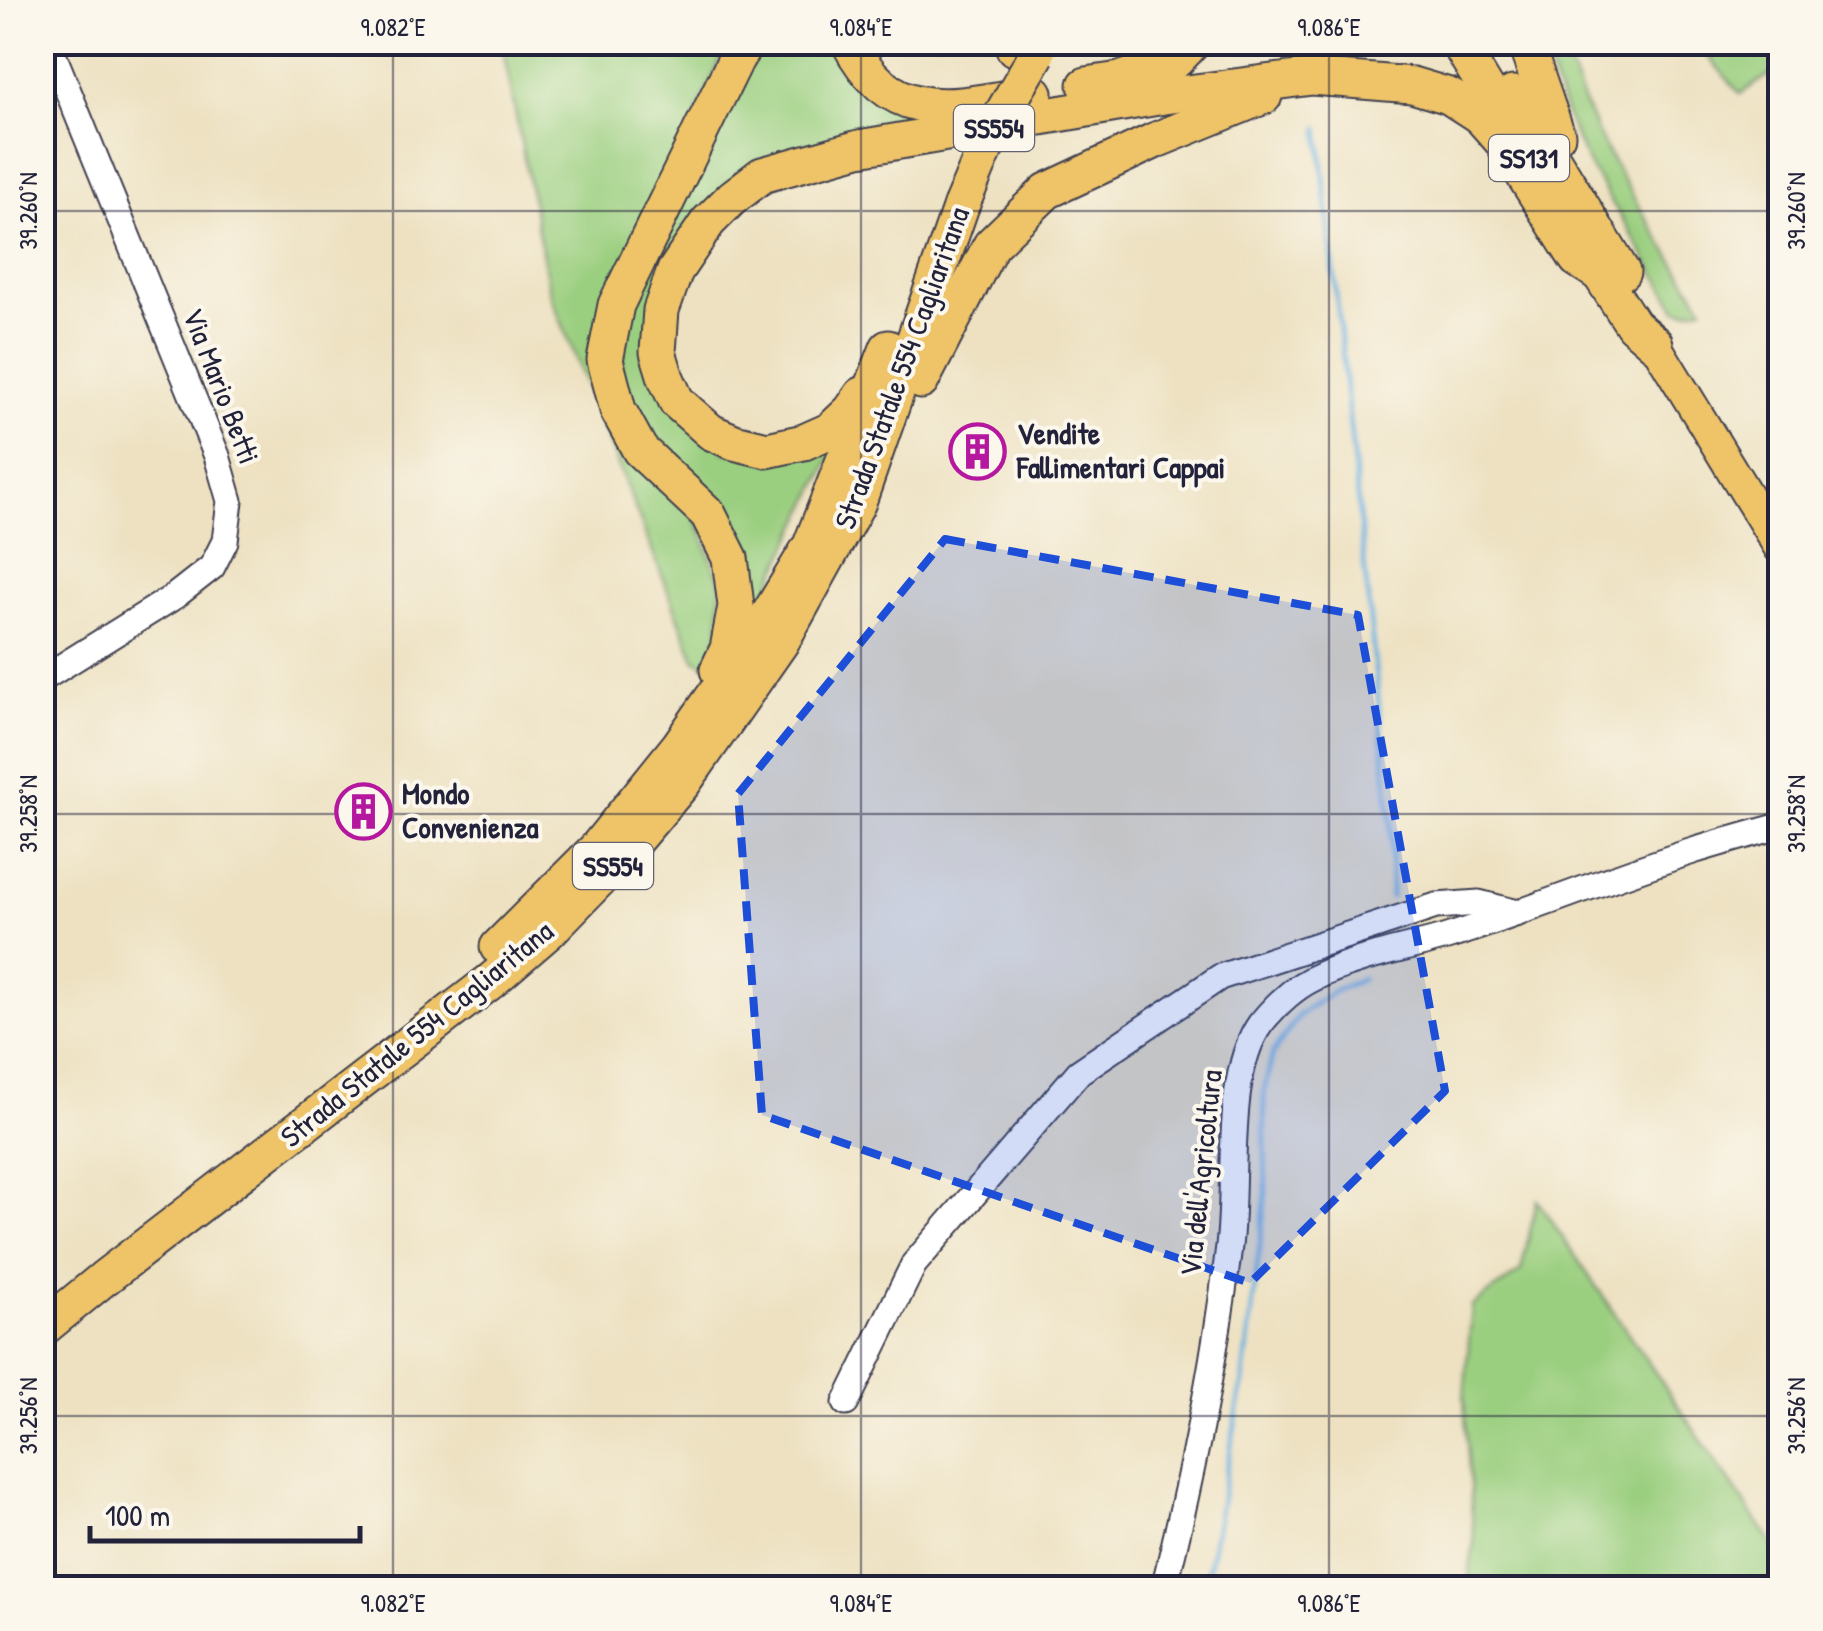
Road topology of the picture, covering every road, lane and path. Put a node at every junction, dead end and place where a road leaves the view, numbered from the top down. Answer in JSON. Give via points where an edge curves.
{"nodes":[{"id":1,"x":48,"y":42,"type":"edge"},
{"id":2,"x":747,"y":42,"type":"edge"},
{"id":3,"x":849,"y":42,"type":"edge"},
{"id":4,"x":1193,"y":42,"type":"edge"},
{"id":5,"x":1458,"y":42,"type":"edge"},
{"id":6,"x":1482,"y":42,"type":"edge"},
{"id":7,"x":1526,"y":42,"type":"edge"},
{"id":8,"x":1029,"y":47,"type":"edge"},
{"id":9,"x":1312,"y":77,"type":"junction"},
{"id":10,"x":952,"y":201,"type":"junction"},
{"id":11,"x":1609,"y":270,"type":"junction"},
{"id":12,"x":1656,"y":344,"type":"joint"},
{"id":13,"x":880,"y":370,"type":"junction"},
{"id":14,"x":858,"y":502,"type":"junction"},
{"id":15,"x":1780,"y":548,"type":"edge"},
{"id":16,"x":42,"y":678,"type":"edge"},
{"id":17,"x":679,"y":746,"type":"junction"},
{"id":18,"x":1780,"y":826,"type":"edge"},
{"id":19,"x":1518,"y":912,"type":"junction"},
{"id":20,"x":42,"y":1303,"type":"edge"},
{"id":21,"x":42,"y":1329,"type":"edge"},
{"id":22,"x":846,"y":1403,"type":"dead end"},
{"id":23,"x":1164,"y":1588,"type":"edge"}],
"edges":[{"from":1,"to":16,"type":"street","name":"Via Mario Betti","via":[[230,501],[225,541],[212,567]]},
{"from":2,"to":17,"type":"highway","via":[[616,305],[604,360],[618,410],[640,450],[708,514],[730,558],[736,606],[728,650]]},
{"from":3,"to":4,"type":"highway","via":[[860,64],[888,91],[922,106],[1120,80],[1176,60]]},
{"from":5,"to":11,"type":"highway","number":"SS131"},
{"from":6,"to":11,"type":"highway","number":"SS131"},
{"from":7,"to":11,"type":"highway","via":[[1552,125],[1614,236]]},
{"from":8,"to":10,"type":"highway","name":"Strada Statale 554 Cagliaritana","number":"SS554","bridge":true},
{"from":9,"to":11,"type":"highway","via":[[1412,85],[1449,96],[1480,116],[1577,259]]},
{"from":9,"to":13,"type":"highway","via":[[859,148],[762,175],[708,222],[675,271],[658,352],[677,402],[711,432],[767,450],[804,442],[851,411]]},
{"from":9,"to":14,"type":"highway","via":[[1047,191],[992,245]]},
{"from":10,"to":13,"type":"highway","name":"Strada Statale 554 Cagliaritana","number":"SS554"},
{"from":10,"to":14,"type":"highway","name":"Strada Statale 554 Cagliaritana","number":"SS554"},
{"from":11,"to":12,"type":"highway","number":"SS131","via":[[1647,313]]},
{"from":12,"to":15,"type":"main road"},
{"from":13,"to":17,"type":"highway","name":"Strada Statale 554 Cagliaritana","number":"SS554","via":[[811,545]]},
{"from":14,"to":21,"type":"highway","name":"Strada Statale 554 Cagliaritana","number":"SS554","via":[[781,642],[684,783],[550,930]]},
{"from":17,"to":20,"type":"highway","name":"Strada Statale 554 Cagliaritana","number":"SS554","via":[[596,849],[478,967]]},
{"from":18,"to":19,"type":"street","name":"Via dell'Agricoltura"},
{"from":19,"to":22,"type":"street","via":[[1479,903],[1436,906],[1220,977],[1080,1072],[914,1264]]},
{"from":19,"to":23,"type":"street","name":"Via dell'Agricoltura","via":[[1343,965],[1280,1001],[1259,1027],[1245,1056],[1237,1104],[1230,1242],[1216,1336]]}]}
